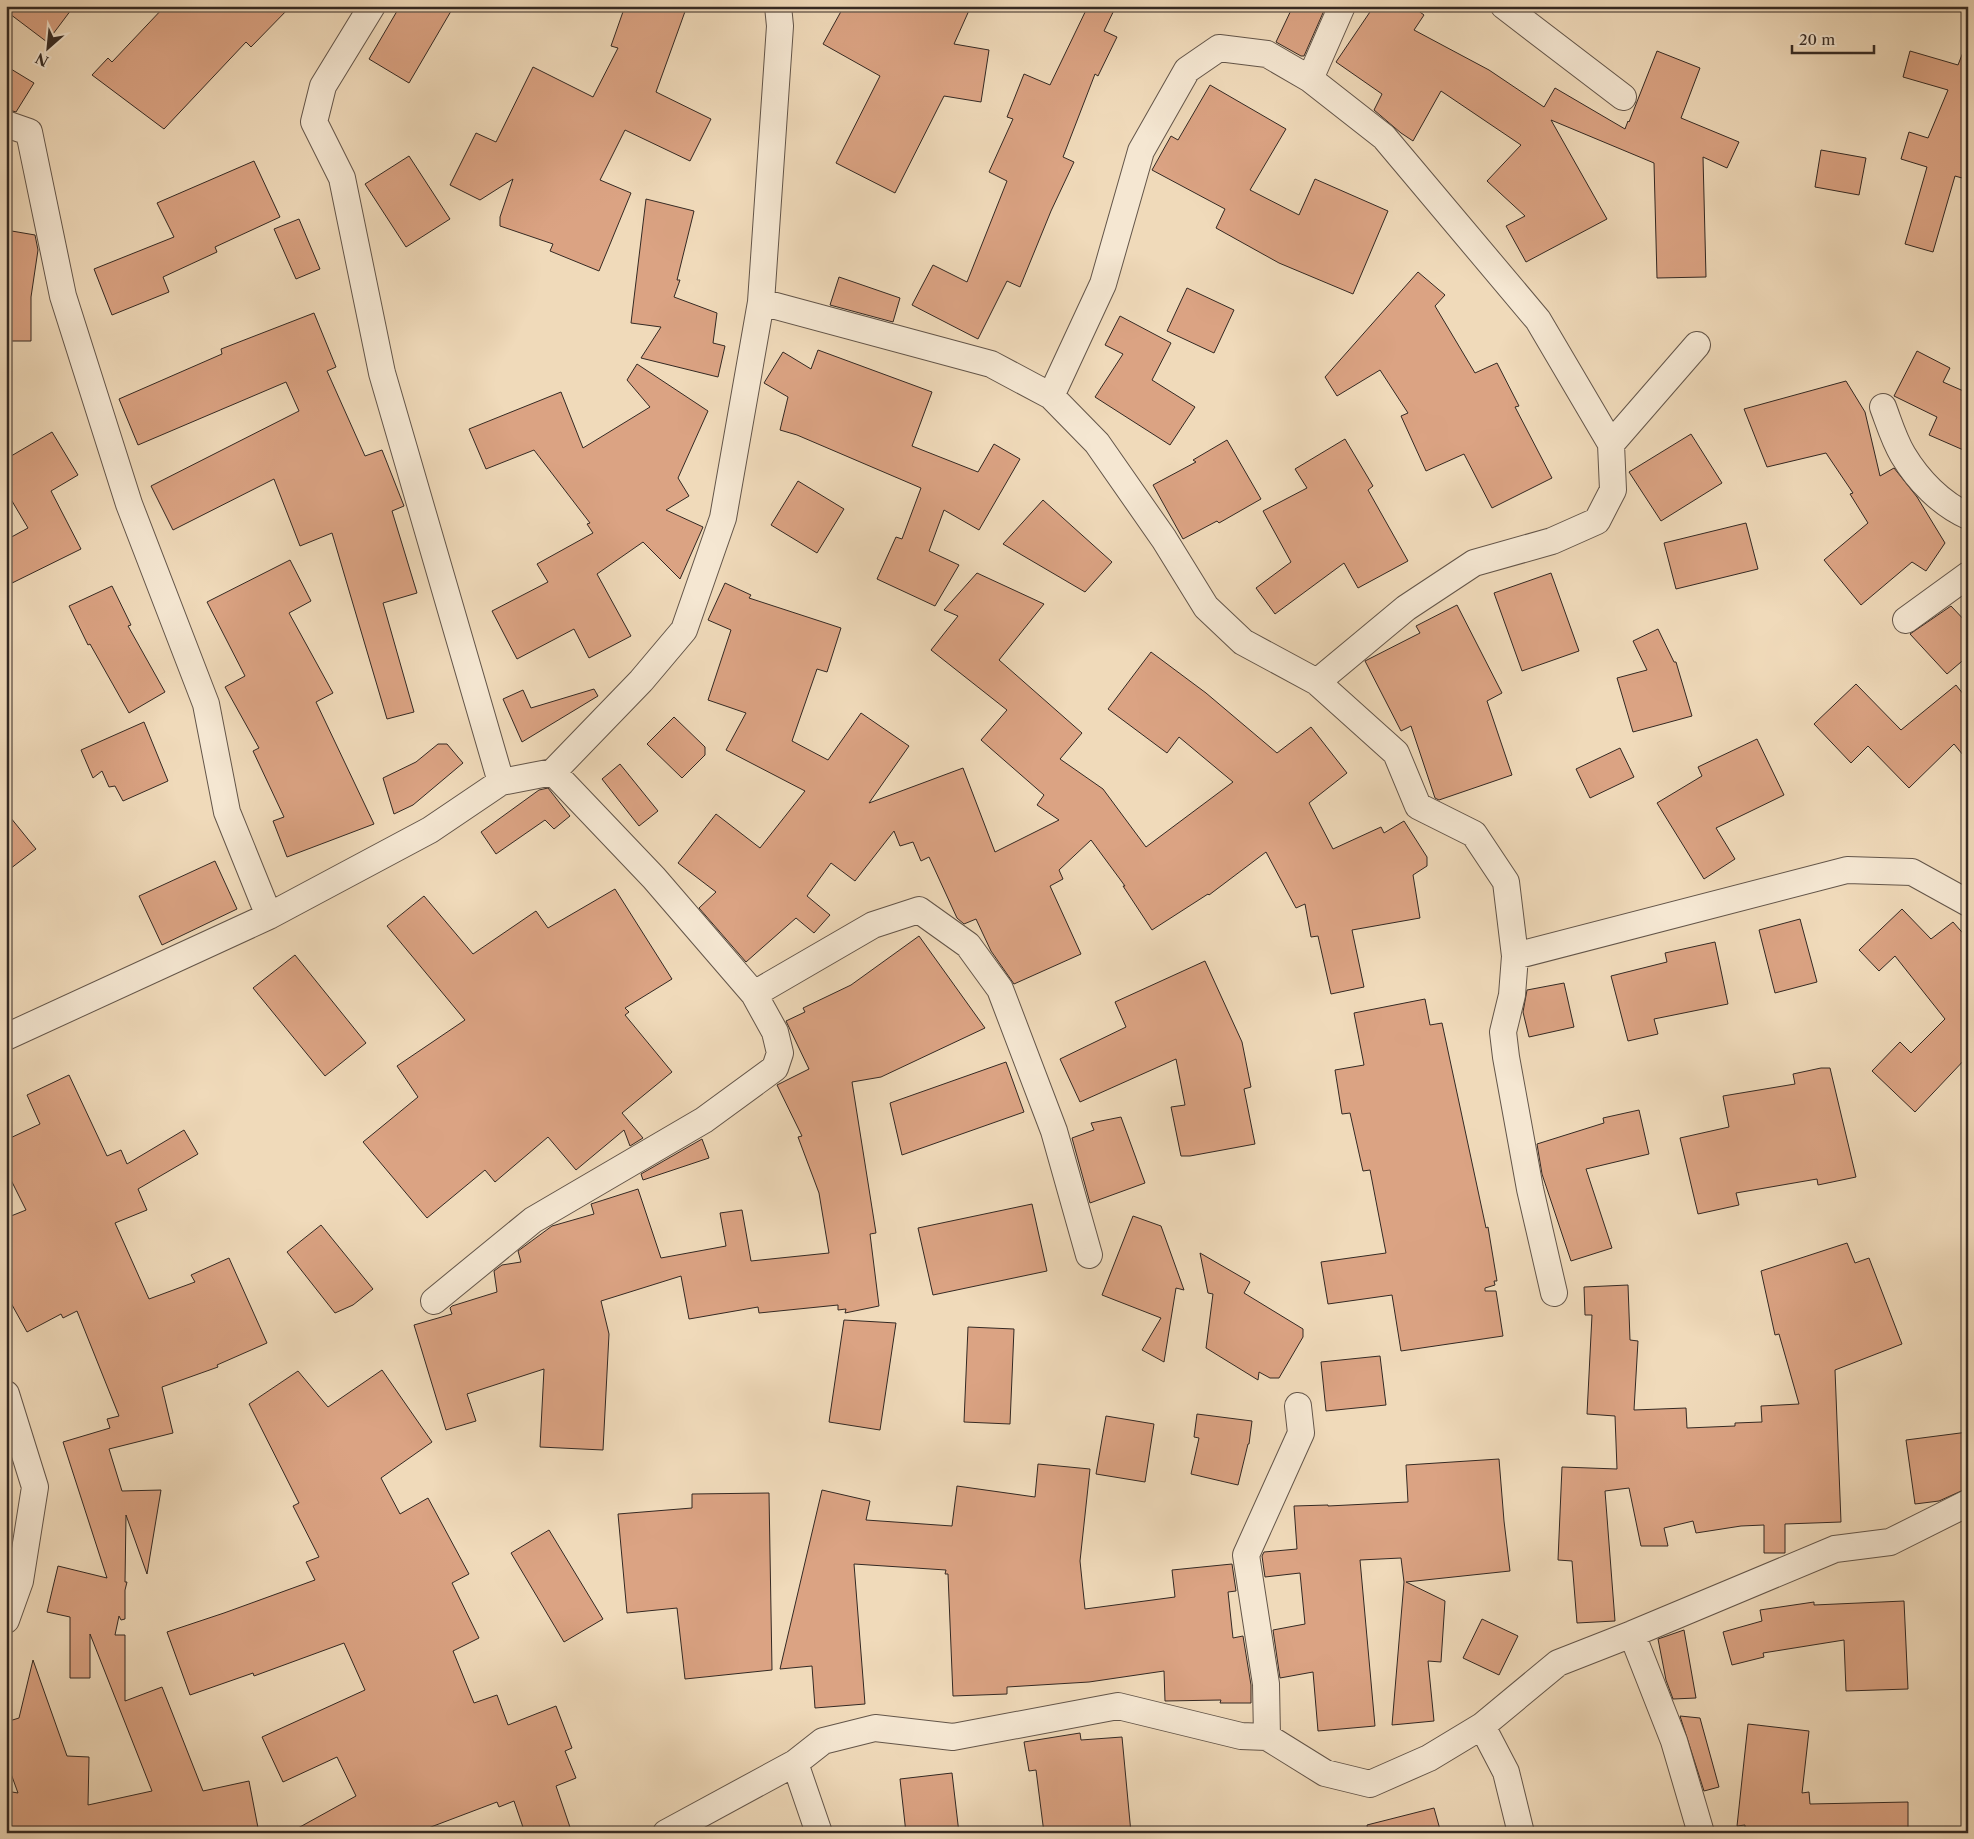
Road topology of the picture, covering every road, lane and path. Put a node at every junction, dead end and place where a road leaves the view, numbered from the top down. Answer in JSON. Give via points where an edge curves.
{"nodes":[{"id":1,"x":372,"y":6,"type":"edge"},
{"id":2,"x":778,"y":6,"type":"edge"},
{"id":3,"x":1342,"y":6,"type":"edge"},
{"id":4,"x":1504,"y":6,"type":"edge"},
{"id":5,"x":1310,"y":79,"type":"junction"},
{"id":6,"x":1623,"y":97,"type":"dead end"},
{"id":7,"x":6,"y":124,"type":"edge"},
{"id":8,"x":761,"y":302,"type":"junction"},
{"id":9,"x":1697,"y":345,"type":"dead end"},
{"id":10,"x":1051,"y":396,"type":"junction"},
{"id":11,"x":1883,"y":407,"type":"dead end"},
{"id":12,"x":1611,"y":444,"type":"junction"},
{"id":13,"x":1968,"y":516,"type":"edge"},
{"id":14,"x":1968,"y":575,"type":"edge"},
{"id":15,"x":1906,"y":620,"type":"dead end"},
{"id":16,"x":1317,"y":682,"type":"junction"},
{"id":17,"x":553,"y":772,"type":"junction"},
{"id":18,"x":501,"y":782,"type":"junction"},
{"id":19,"x":1968,"y":903,"type":"edge"},
{"id":20,"x":269,"y":916,"type":"junction"},
{"id":21,"x":1515,"y":956,"type":"junction"},
{"id":22,"x":754,"y":994,"type":"junction"},
{"id":23,"x":6,"y":1037,"type":"edge"},
{"id":24,"x":1089,"y":1255,"type":"dead end"},
{"id":25,"x":1554,"y":1293,"type":"dead end"},
{"id":26,"x":434,"y":1301,"type":"dead end"},
{"id":27,"x":6,"y":1394,"type":"edge"},
{"id":28,"x":1298,"y":1406,"type":"dead end"},
{"id":29,"x":1968,"y":1503,"type":"edge"},
{"id":30,"x":6,"y":1620,"type":"edge"},
{"id":31,"x":1632,"y":1634,"type":"junction"},
{"id":32,"x":1482,"y":1726,"type":"junction"},
{"id":33,"x":1267,"y":1738,"type":"junction"},
{"id":34,"x":795,"y":1762,"type":"junction"},
{"id":35,"x":666,"y":1833,"type":"edge"},
{"id":36,"x":819,"y":1833,"type":"edge"},
{"id":37,"x":1521,"y":1833,"type":"edge"},
{"id":38,"x":1701,"y":1833,"type":"edge"}],
"edges":[{"from":1,"to":18,"type":"street","via":[[322,86],[314,122],[342,178],[382,373]]},
{"from":2,"to":8,"type":"street","via":[[780,26]]},
{"from":3,"to":5,"type":"street"},
{"from":4,"to":6,"type":"street"},
{"from":5,"to":10,"type":"street","via":[[1267,54],[1220,48],[1188,70],[1141,151],[1103,284]]},
{"from":5,"to":12,"type":"street","via":[[1384,137],[1538,320]]},
{"from":7,"to":20,"type":"street","via":[[29,132],[63,296],[129,504],[206,704],[227,812]]},
{"from":8,"to":10,"type":"street","via":[[991,364]]},
{"from":8,"to":17,"type":"street","via":[[723,518],[684,630],[641,682]]},
{"from":9,"to":12,"type":"street"},
{"from":10,"to":16,"type":"street","via":[[1097,443],[1164,539],[1206,607],[1243,642]]},
{"from":11,"to":13,"type":"street","via":[[1903,455],[1929,489],[1951,508]]},
{"from":12,"to":16,"type":"street","via":[[1613,490],[1597,521],[1552,541],[1474,563],[1406,608]]},
{"from":14,"to":15,"type":"street"},
{"from":16,"to":21,"type":"street","via":[[1396,753],[1418,806],[1474,834],[1506,882]]},
{"from":17,"to":18,"type":"street"},
{"from":17,"to":22,"type":"street","via":[[654,878]]},
{"from":18,"to":20,"type":"street","via":[[430,830]]},
{"from":19,"to":21,"type":"street","via":[[1912,872],[1848,870]]},
{"from":20,"to":23,"type":"street"},
{"from":21,"to":25,"type":"street","via":[[1512,995],[1503,1032],[1530,1189]]},
{"from":22,"to":24,"type":"street","via":[[874,925],[919,910],[968,945],[1000,989],[1054,1131]]},
{"from":22,"to":26,"type":"street","via":[[775,1032],[780,1053],[775,1068],[704,1120],[533,1220]]},
{"from":27,"to":30,"type":"street","via":[[35,1487],[20,1581]]},
{"from":28,"to":33,"type":"street","via":[[1301,1433],[1246,1555],[1266,1684]]},
{"from":29,"to":31,"type":"street","via":[[1890,1542],[1836,1549]]},
{"from":31,"to":32,"type":"street","via":[[1558,1663]]},
{"from":31,"to":38,"type":"street","via":[[1674,1741]]},
{"from":32,"to":33,"type":"street","via":[[1429,1758],[1370,1784],[1325,1773]]},
{"from":32,"to":37,"type":"street","via":[[1506,1772]]},
{"from":33,"to":34,"type":"street","via":[[1241,1736],[1118,1706],[953,1737],[875,1728],[823,1741]]},
{"from":34,"to":35,"type":"street"},
{"from":34,"to":36,"type":"street"}]}
